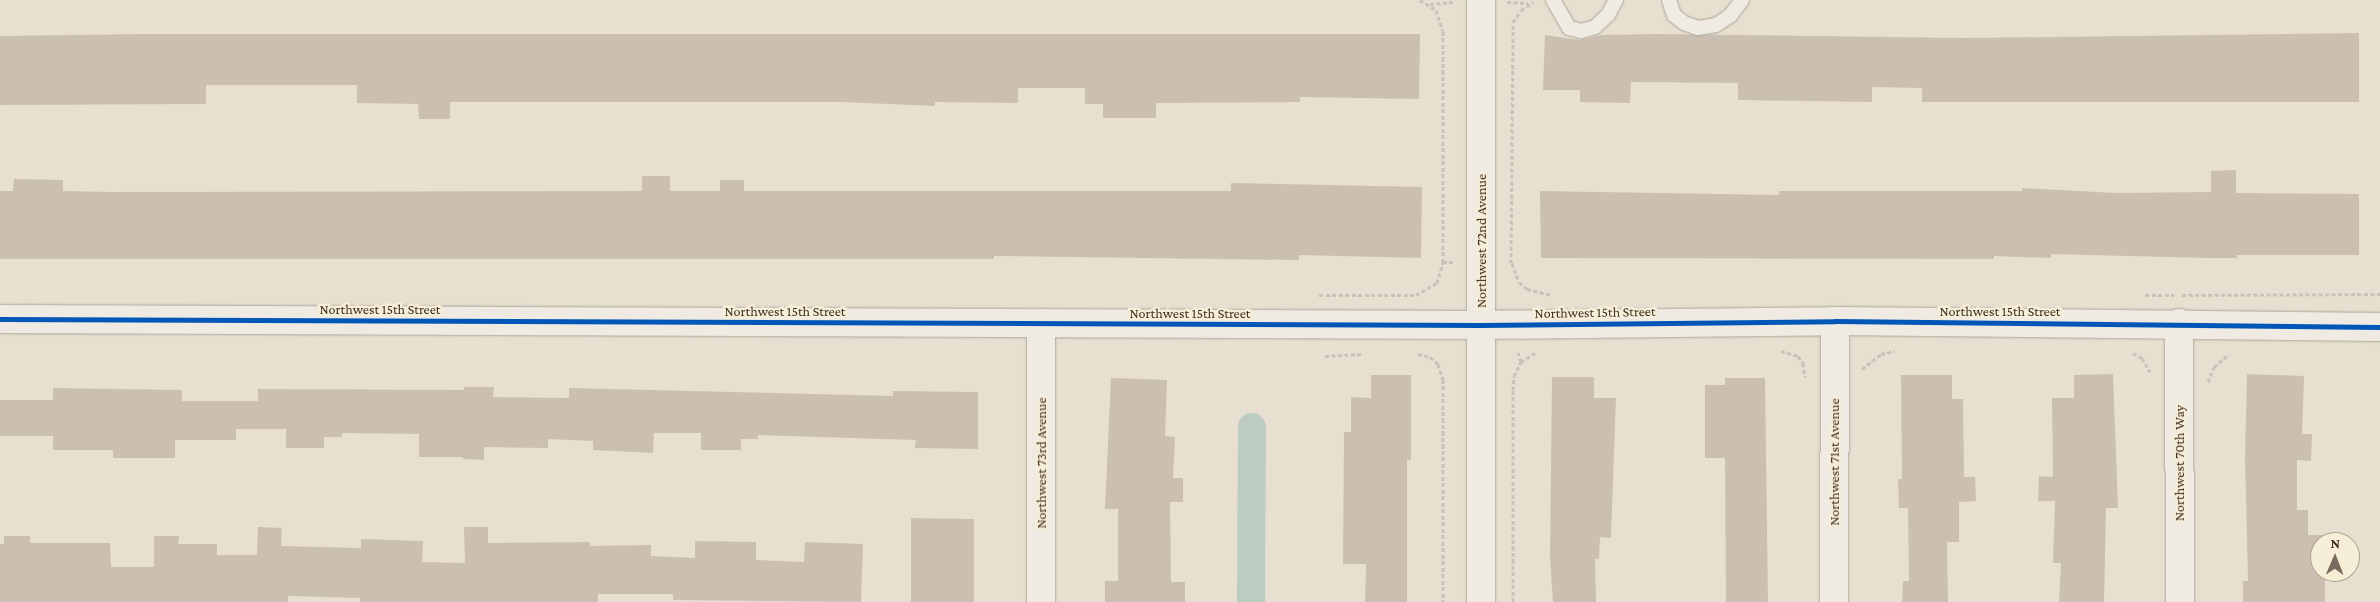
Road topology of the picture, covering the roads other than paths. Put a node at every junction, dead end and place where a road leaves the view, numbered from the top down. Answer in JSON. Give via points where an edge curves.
{"nodes":[{"id":1,"x":1481,"y":0,"type":"edge"},
{"id":2,"x":1554,"y":0,"type":"edge"},
{"id":3,"x":1616,"y":0,"type":"edge"},
{"id":4,"x":1669,"y":0,"type":"edge"},
{"id":5,"x":1742,"y":0,"type":"edge"},
{"id":6,"x":0,"y":319,"type":"edge"},
{"id":7,"x":1835,"y":321,"type":"junction"},
{"id":8,"x":1041,"y":323,"type":"junction"},
{"id":9,"x":2179,"y":323,"type":"junction"},
{"id":10,"x":1481,"y":325,"type":"junction"},
{"id":11,"x":2380,"y":327,"type":"edge"},
{"id":12,"x":1041,"y":602,"type":"edge"},
{"id":13,"x":1481,"y":602,"type":"edge"},
{"id":14,"x":1834,"y":602,"type":"edge"},
{"id":15,"x":2180,"y":602,"type":"edge"}],
"edges":[{"from":1,"to":10,"type":"street","name":"Northwest 72nd Avenue"},
{"from":2,"to":3,"type":"lane","via":[[1570,28],[1581,31],[1595,27],[1608,15]]},
{"from":4,"to":5,"type":"lane","via":[[1674,15],[1698,28],[1716,25],[1730,16]]},
{"from":6,"to":8,"type":"street","name":"Northwest 15th Street"},
{"from":7,"to":9,"type":"street","name":"Northwest 15th Street"},
{"from":7,"to":10,"type":"street","name":"Northwest 15th Street"},
{"from":7,"to":14,"type":"street","name":"Northwest 71st Avenue"},
{"from":8,"to":10,"type":"street","name":"Northwest 15th Street"},
{"from":8,"to":12,"type":"street","name":"Northwest 73rd Avenue"},
{"from":9,"to":11,"type":"street","name":"Northwest 15th Street"},
{"from":9,"to":15,"type":"street","name":"Northwest 70th Way"},
{"from":10,"to":13,"type":"street","name":"Northwest 72nd Avenue"}]}
